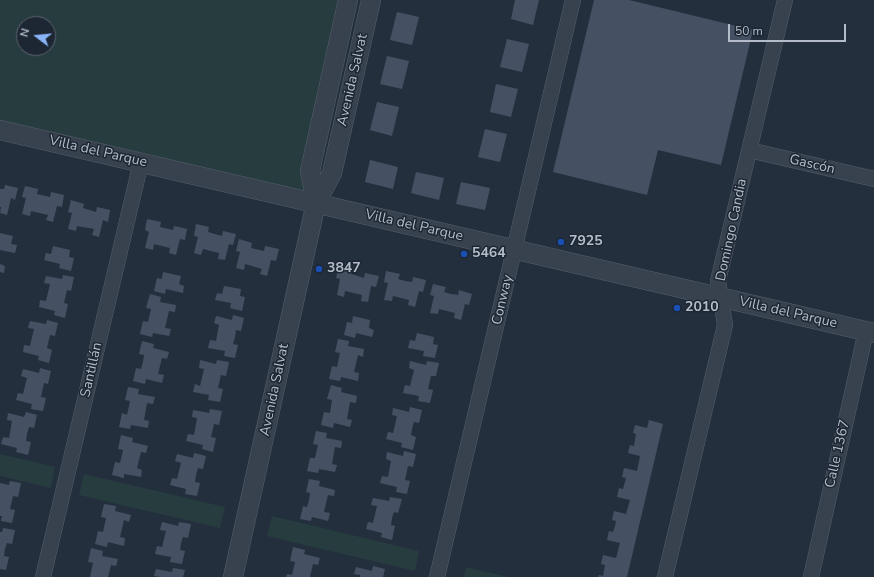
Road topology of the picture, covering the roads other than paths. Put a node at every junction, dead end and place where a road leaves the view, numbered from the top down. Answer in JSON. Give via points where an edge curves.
{"nodes":[{"id":1,"x":348,"y":0,"type":"edge"},
{"id":2,"x":371,"y":0,"type":"edge"},
{"id":3,"x":573,"y":0,"type":"edge"},
{"id":4,"x":785,"y":0,"type":"edge"},
{"id":5,"x":0,"y":130,"type":"edge"},
{"id":6,"x":749,"y":150,"type":"junction"},
{"id":7,"x":141,"y":162,"type":"junction"},
{"id":8,"x":874,"y":179,"type":"edge"},
{"id":9,"x":316,"y":203,"type":"junction"},
{"id":10,"x":514,"y":250,"type":"junction"},
{"id":11,"x":721,"y":298,"type":"junction"},
{"id":12,"x":870,"y":332,"type":"edge"},
{"id":13,"x":43,"y":577,"type":"edge"},
{"id":14,"x":233,"y":577,"type":"edge"},
{"id":15,"x":437,"y":577,"type":"edge"},
{"id":16,"x":665,"y":577,"type":"edge"},
{"id":17,"x":811,"y":577,"type":"edge"}],
"edges":[{"from":1,"to":9,"type":"street","name":"Avenida Salvat","via":[[310,171]]},
{"from":2,"to":9,"type":"street","name":"Avenida Salvat","via":[[332,173]]},
{"from":3,"to":10,"type":"street","name":"Conway"},
{"from":4,"to":6,"type":"street","name":"Domingo Candia"},
{"from":5,"to":7,"type":"street","name":"Villa del Parque"},
{"from":6,"to":8,"type":"street","name":"Gascón"},
{"from":6,"to":11,"type":"street","name":"Domingo Candia","via":[[718,281]]},
{"from":7,"to":9,"type":"street","name":"Villa del Parque"},
{"from":7,"to":13,"type":"street","name":"Santillán"},
{"from":9,"to":10,"type":"street","name":"Villa del Parque"},
{"from":9,"to":14,"type":"street","name":"Avenida Salvat"},
{"from":10,"to":11,"type":"street","name":"Villa del Parque"},
{"from":10,"to":15,"type":"street","name":"Conway"},
{"from":11,"to":12,"type":"street","name":"Villa del Parque"},
{"from":11,"to":16,"type":"street","name":"Domingo Candia","via":[[725,326]]},
{"from":12,"to":17,"type":"street","name":"Calle 1367"}]}
